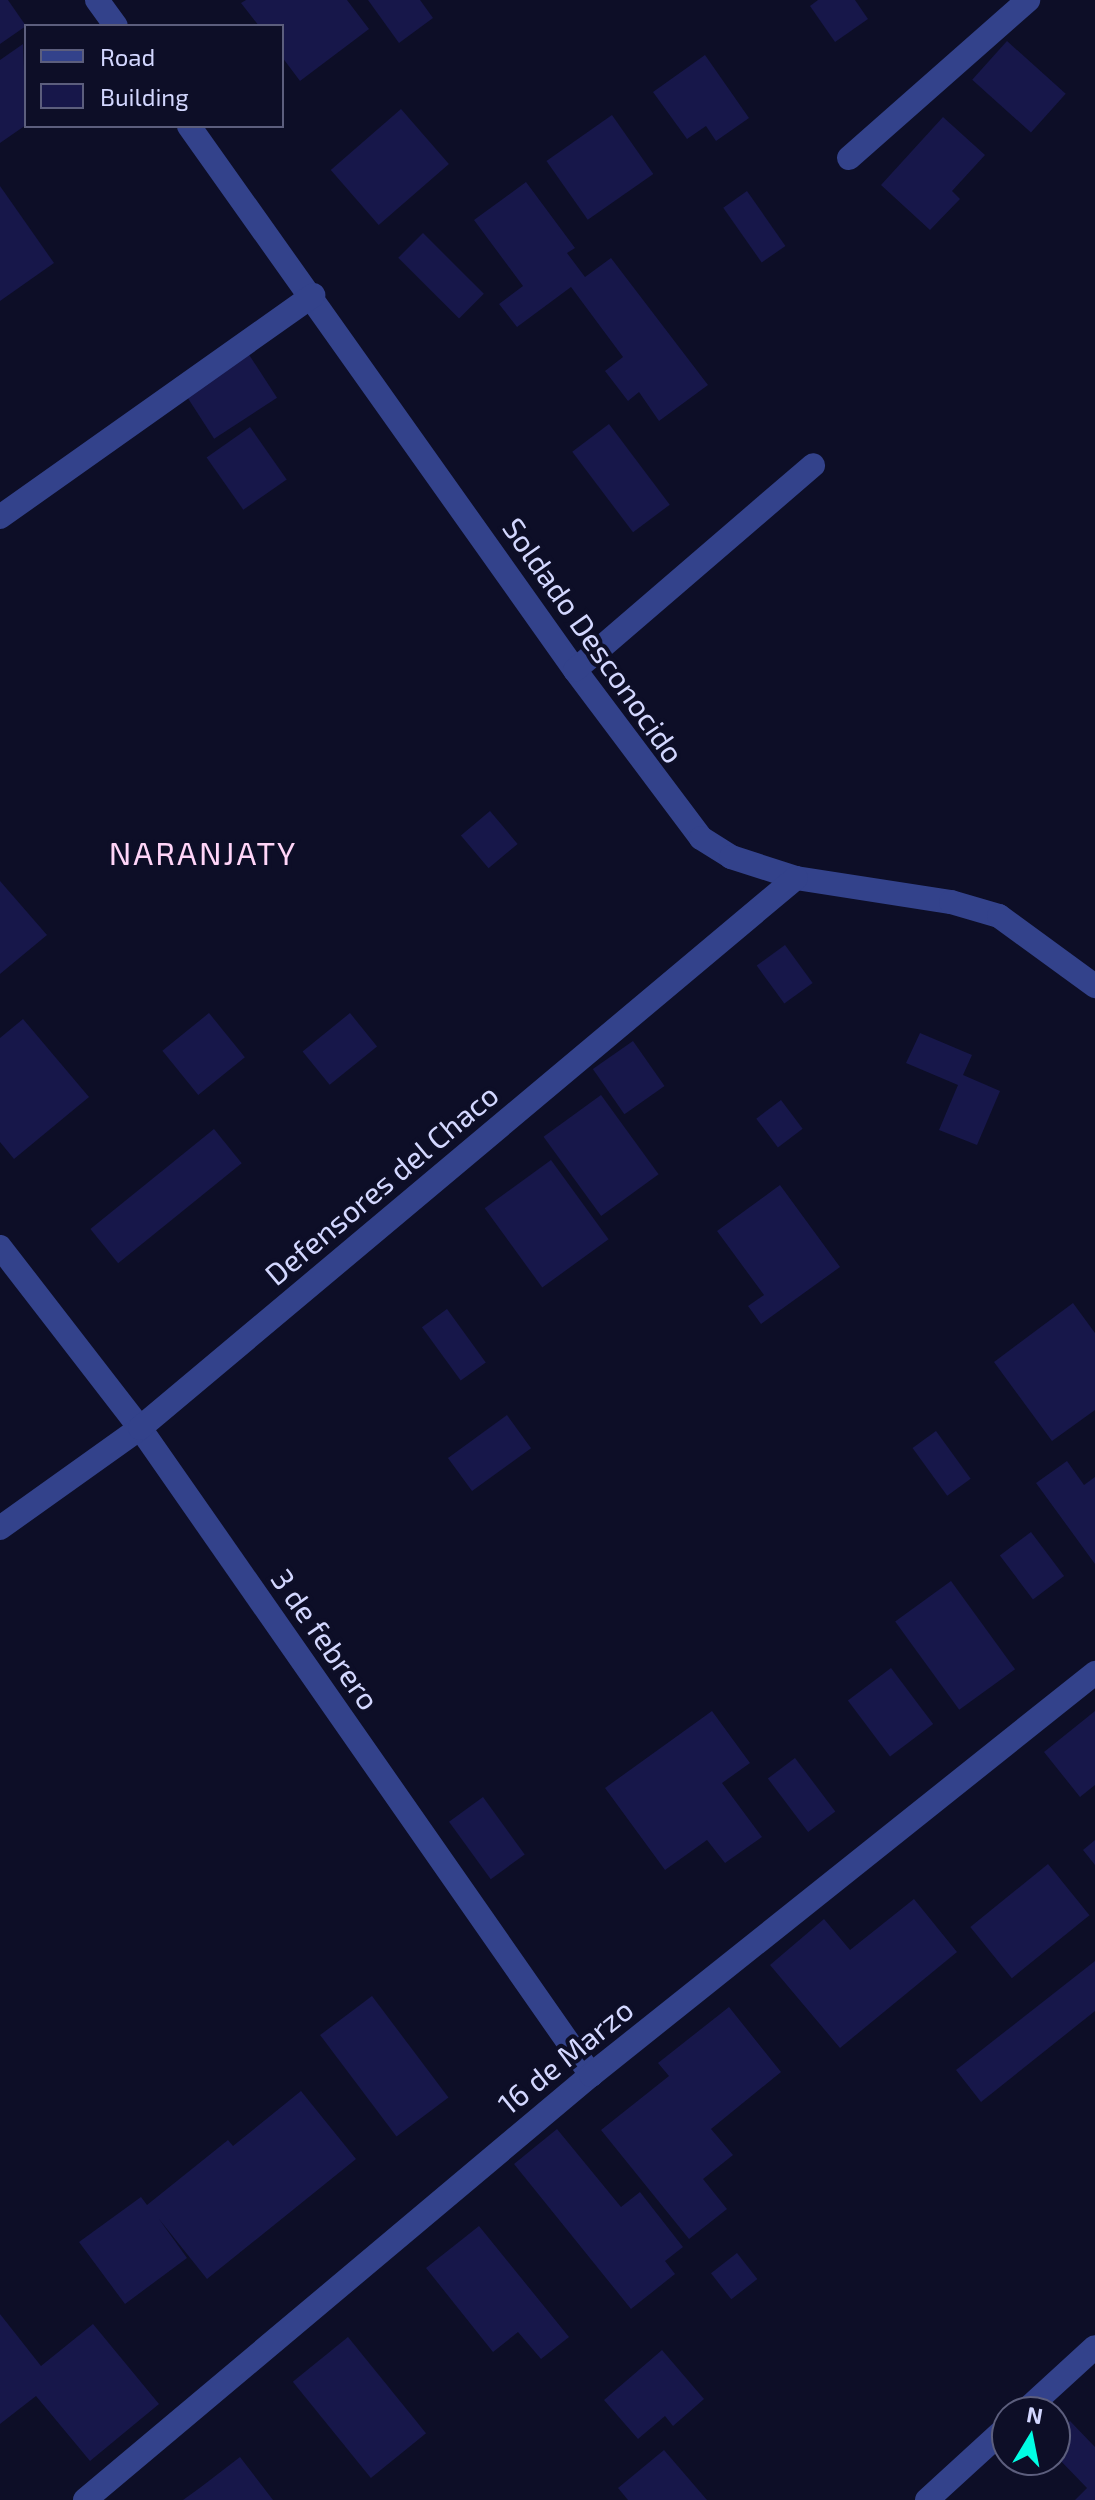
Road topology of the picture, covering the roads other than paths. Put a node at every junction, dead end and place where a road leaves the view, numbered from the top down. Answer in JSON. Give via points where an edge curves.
{"nodes":[{"id":1,"x":97,"y":0,"type":"edge"},
{"id":2,"x":1028,"y":0,"type":"edge"},
{"id":3,"x":115,"y":24,"type":"edge"},
{"id":4,"x":190,"y":128,"type":"edge"},
{"id":5,"x":849,"y":158,"type":"dead end"},
{"id":6,"x":313,"y":295,"type":"junction"},
{"id":7,"x":813,"y":465,"type":"dead end"},
{"id":8,"x":0,"y":517,"type":"edge"},
{"id":9,"x":575,"y":670,"type":"junction"},
{"id":10,"x":796,"y":878,"type":"junction"},
{"id":11,"x":1095,"y":986,"type":"edge"},
{"id":12,"x":0,"y":1247,"type":"edge"},
{"id":13,"x":140,"y":1428,"type":"junction"},
{"id":14,"x":0,"y":1528,"type":"edge"},
{"id":15,"x":1095,"y":1673,"type":"edge"},
{"id":16,"x":591,"y":2075,"type":"junction"},
{"id":17,"x":1095,"y":2347,"type":"edge"},
{"id":18,"x":1041,"y":2396,"type":"edge"},
{"id":19,"x":991,"y":2442,"type":"edge"},
{"id":20,"x":85,"y":2500,"type":"edge"},
{"id":21,"x":927,"y":2500,"type":"edge"}],
"edges":[{"from":1,"to":3,"type":"street"},
{"from":2,"to":5,"type":"street"},
{"from":4,"to":6,"type":"street","name":"Soldado Desconocido"},
{"from":6,"to":8,"type":"street"},
{"from":6,"to":9,"type":"street","name":"Soldado Desconocido"},
{"from":7,"to":9,"type":"street"},
{"from":9,"to":10,"type":"street","name":"Soldado Desconocido","via":[[701,838],[731,857]]},
{"from":10,"to":11,"type":"street","name":"Soldado Desconocido","via":[[951,902],[999,916]]},
{"from":10,"to":13,"type":"street","name":"Defensores del Chaco"},
{"from":12,"to":13,"type":"street","name":"3 de febrero"},
{"from":13,"to":14,"type":"street","name":"Defensores del Chaco"},
{"from":13,"to":16,"type":"street","name":"3 de febrero"},
{"from":15,"to":16,"type":"street","name":"16 de Marzo"},
{"from":16,"to":20,"type":"street","name":"16 de Marzo"},
{"from":17,"to":18,"type":"street"},
{"from":19,"to":21,"type":"street"}]}
